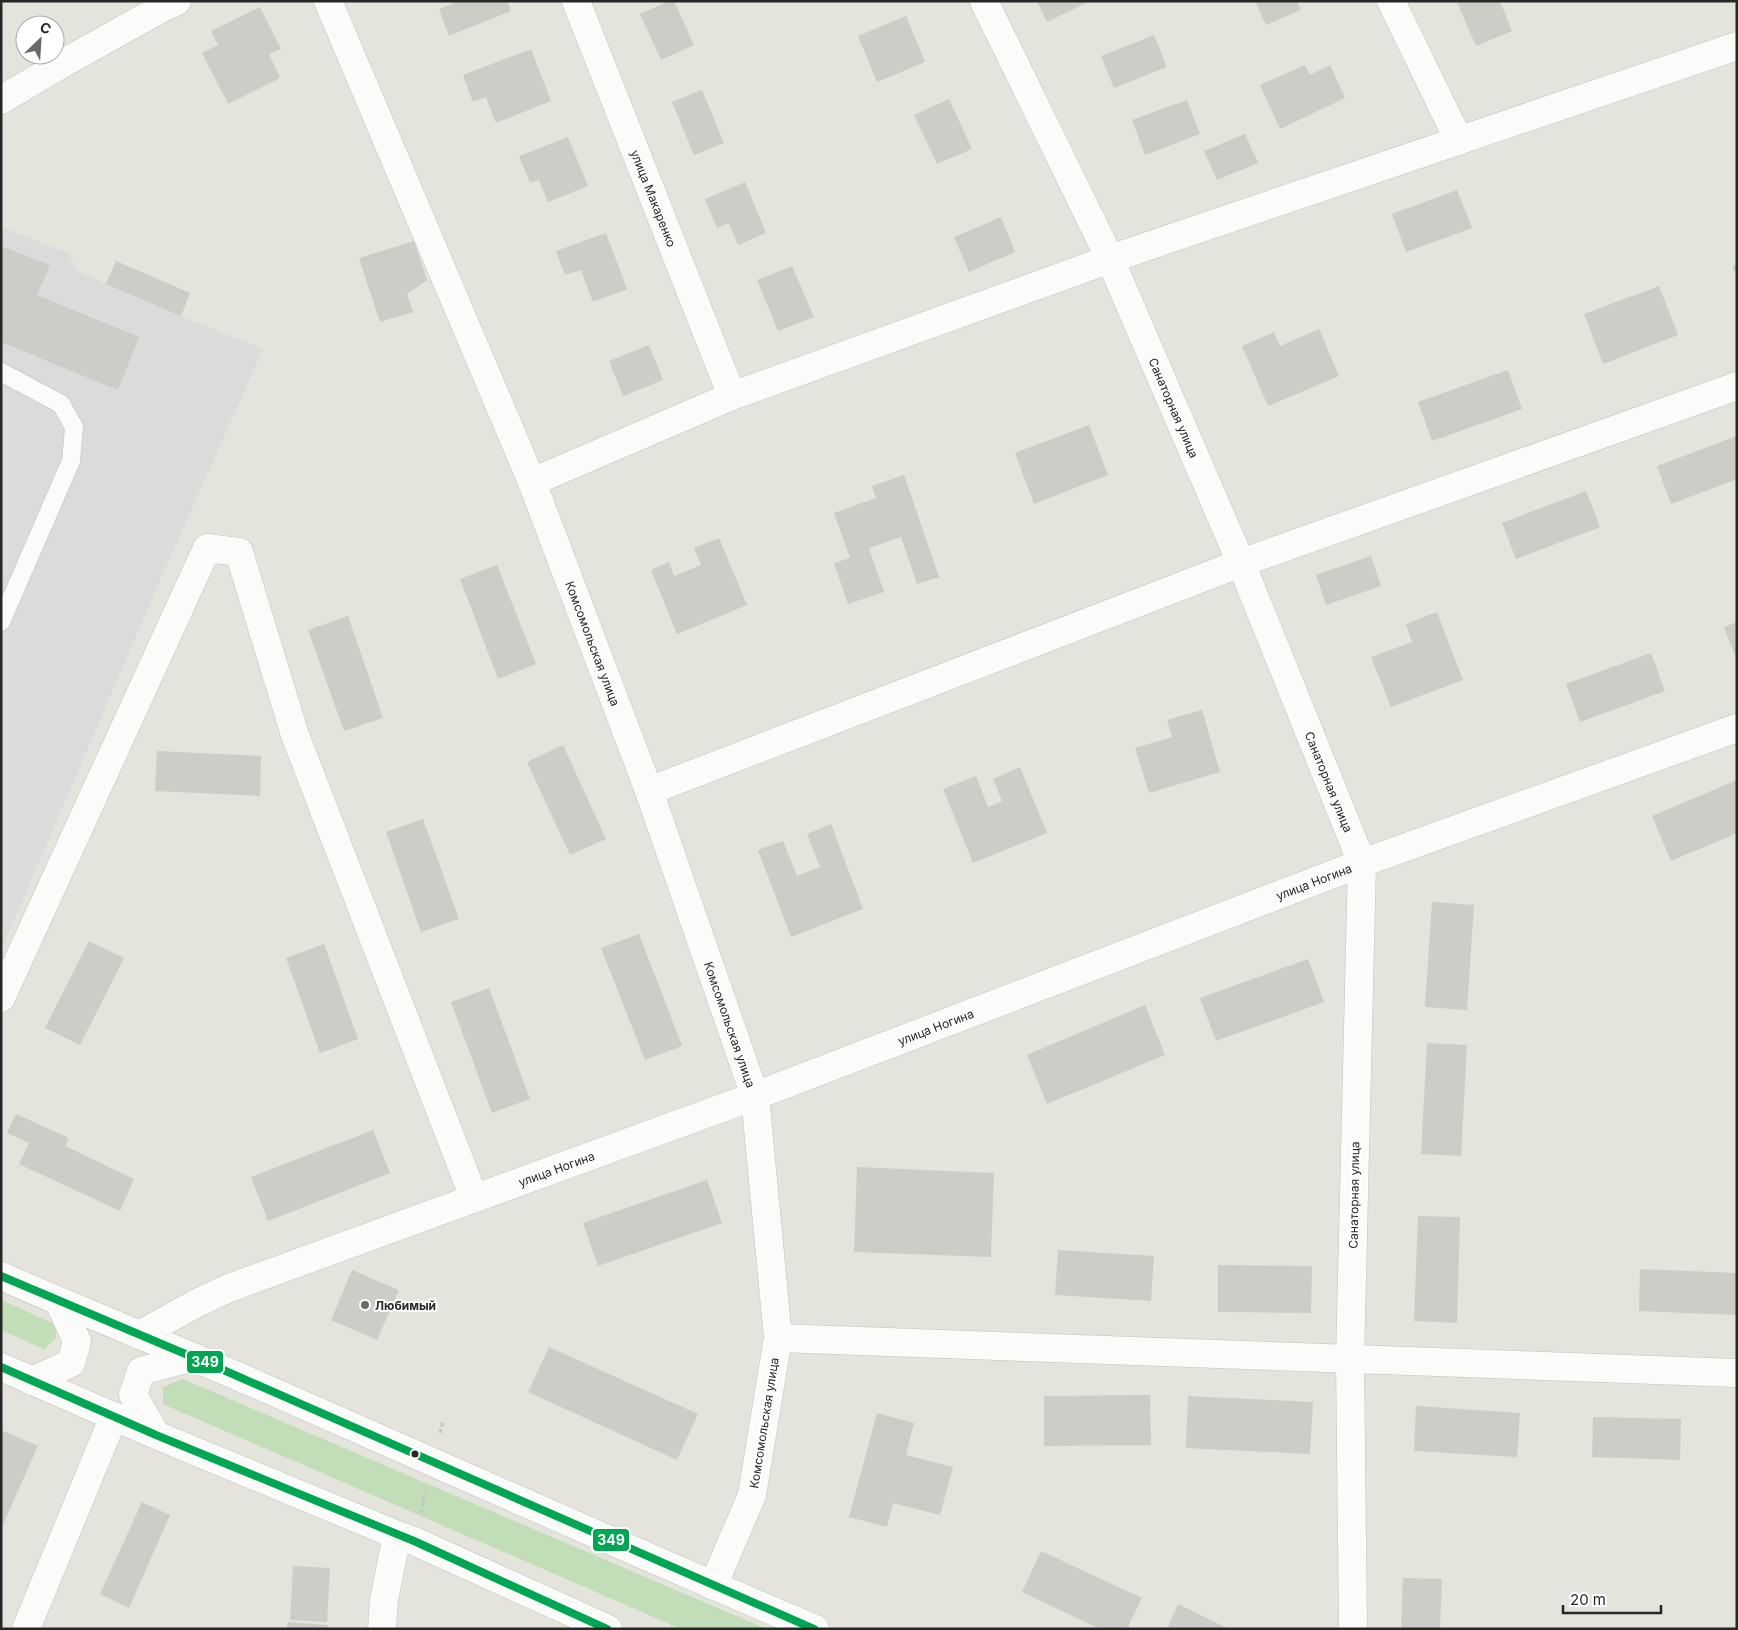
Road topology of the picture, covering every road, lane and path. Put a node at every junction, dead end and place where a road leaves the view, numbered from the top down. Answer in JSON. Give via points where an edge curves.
{"nodes":[{"id":1,"x":177,"y":1,"type":"edge"},
{"id":2,"x":328,"y":1,"type":"edge"},
{"id":3,"x":576,"y":1,"type":"edge"},
{"id":4,"x":984,"y":1,"type":"edge"},
{"id":5,"x":1391,"y":1,"type":"edge"},
{"id":6,"x":1737,"y":46,"type":"edge"},
{"id":7,"x":1,"y":100,"type":"edge"},
{"id":8,"x":1459,"y":141,"type":"junction"},
{"id":9,"x":1110,"y":259,"type":"junction"},
{"id":10,"x":1,"y":372,"type":"edge"},
{"id":11,"x":1737,"y":386,"type":"edge"},
{"id":12,"x":732,"y":396,"type":"junction"},
{"id":13,"x":532,"y":482,"type":"junction"},
{"id":14,"x":1241,"y":564,"type":"junction"},
{"id":15,"x":1,"y":622,"type":"edge"},
{"id":16,"x":1737,"y":728,"type":"edge"},
{"id":17,"x":649,"y":791,"type":"junction"},
{"id":18,"x":1362,"y":863,"type":"junction"},
{"id":19,"x":1,"y":998,"type":"edge"},
{"id":20,"x":755,"y":1096,"type":"junction"},
{"id":21,"x":474,"y":1198,"type":"junction"},
{"id":22,"x":1,"y":1276,"type":"edge"},
{"id":23,"x":59,"y":1302,"type":"junction"},
{"id":24,"x":139,"y":1335,"type":"junction"},
{"id":25,"x":778,"y":1338,"type":"junction"},
{"id":26,"x":194,"y":1357,"type":"junction"},
{"id":27,"x":1350,"y":1360,"type":"junction"},
{"id":28,"x":1,"y":1367,"type":"edge"},
{"id":29,"x":1737,"y":1373,"type":"edge"},
{"id":30,"x":32,"y":1381,"type":"junction"},
{"id":31,"x":114,"y":1416,"type":"junction"},
{"id":32,"x":156,"y":1435,"type":"junction"},
{"id":33,"x":397,"y":1535,"type":"junction"},
{"id":34,"x":713,"y":1586,"type":"junction"},
{"id":35,"x":26,"y":1629,"type":"edge"},
{"id":36,"x":382,"y":1629,"type":"edge"},
{"id":37,"x":608,"y":1629,"type":"edge"},
{"id":38,"x":815,"y":1629,"type":"edge"},
{"id":39,"x":1353,"y":1629,"type":"edge"}],
"edges":[{"from":1,"to":7,"type":"street"},
{"from":2,"to":13,"type":"street","name":"Комсомольская улица"},
{"from":3,"to":12,"type":"street","name":"улица Макаренко"},
{"from":4,"to":9,"type":"street","name":"Санаторная улица"},
{"from":5,"to":8,"type":"street"},
{"from":6,"to":8,"type":"street"},
{"from":8,"to":9,"type":"street"},
{"from":9,"to":12,"type":"street"},
{"from":9,"to":14,"type":"street","name":"Санаторная улица"},
{"from":10,"to":15,"type":"lane","via":[[61,404],[74,427],[71,461]]},
{"from":11,"to":14,"type":"street"},
{"from":12,"to":13,"type":"street"},
{"from":13,"to":17,"type":"street","name":"Комсомольская улица"},
{"from":14,"to":17,"type":"street"},
{"from":14,"to":18,"type":"street","name":"Санаторная улица"},
{"from":16,"to":18,"type":"street","name":"улица Ногина"},
{"from":17,"to":20,"type":"street","name":"Комсомольская улица"},
{"from":18,"to":20,"type":"street","name":"улица Ногина"},
{"from":18,"to":27,"type":"street","name":"Санаторная улица"},
{"from":19,"to":21,"type":"street","via":[[207,548],[239,552],[295,736]]},
{"from":20,"to":21,"type":"street","name":"улица Ногина"},
{"from":20,"to":25,"type":"street","name":"Комсомольская улица"},
{"from":21,"to":24,"type":"street","name":"улица Ногина","via":[[229,1288]]},
{"from":22,"to":23,"type":"street"},
{"from":23,"to":24,"type":"street"},
{"from":23,"to":30,"type":"street","via":[[78,1341],[71,1363]]},
{"from":24,"to":26,"type":"street"},
{"from":25,"to":27,"type":"street"},
{"from":25,"to":34,"type":"street","name":"Комсомольская улица","via":[[752,1495]]},
{"from":26,"to":32,"type":"street","via":[[141,1371],[133,1395]]},
{"from":26,"to":34,"type":"street"},
{"from":27,"to":29,"type":"street"},
{"from":27,"to":39,"type":"street","name":"Санаторная улица"},
{"from":28,"to":30,"type":"street"},
{"from":30,"to":31,"type":"street"},
{"from":31,"to":32,"type":"street"},
{"from":31,"to":35,"type":"street"},
{"from":32,"to":33,"type":"street"},
{"from":33,"to":36,"type":"street","via":[[384,1600]]},
{"from":33,"to":37,"type":"street"},
{"from":34,"to":38,"type":"street"}]}
